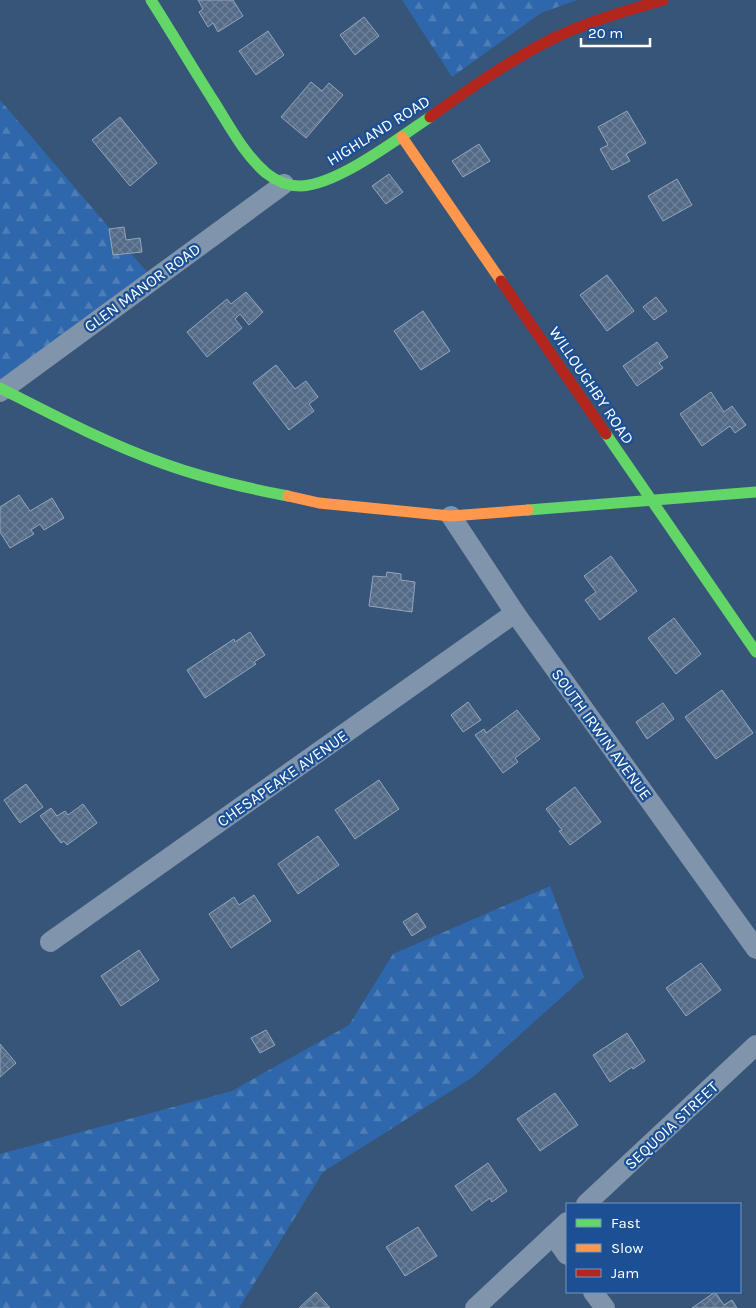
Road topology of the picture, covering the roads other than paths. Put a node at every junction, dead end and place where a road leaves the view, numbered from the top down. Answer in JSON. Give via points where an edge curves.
{"nodes":[{"id":1,"x":151,"y":0,"type":"edge"},
{"id":2,"x":663,"y":0,"type":"edge"},
{"id":3,"x":402,"y":136,"type":"junction"},
{"id":4,"x":284,"y":184,"type":"junction"},
{"id":5,"x":1,"y":390,"type":"edge"},
{"id":6,"x":756,"y":492,"type":"edge"},
{"id":7,"x":652,"y":502,"type":"junction"},
{"id":8,"x":451,"y":516,"type":"junction"},
{"id":9,"x":515,"y":613,"type":"junction"},
{"id":10,"x":756,"y":652,"type":"edge"},
{"id":11,"x":50,"y":942,"type":"dead end"},
{"id":12,"x":756,"y":949,"type":"edge"},
{"id":13,"x":756,"y":1045,"type":"edge"},
{"id":14,"x":587,"y":1203,"type":"edge"},
{"id":15,"x":560,"y":1228,"type":"edge"},
{"id":16,"x":566,"y":1251,"type":"edge"},
{"id":17,"x":594,"y":1293,"type":"edge"},
{"id":18,"x":475,"y":1308,"type":"edge"},
{"id":19,"x":605,"y":1308,"type":"edge"}],
"edges":[{"from":1,"to":4,"type":"street","via":[[241,144],[268,175]]},
{"from":2,"to":3,"type":"street","name":"HIGHLAND ROAD","via":[[583,25],[538,46]]},
{"from":3,"to":4,"type":"street","name":"HIGHLAND ROAD","via":[[332,179],[299,186]]},
{"from":3,"to":7,"type":"street","name":"WILLOUGHBY ROAD"},
{"from":4,"to":5,"type":"street","name":"GLEN MANOR ROAD"},
{"from":5,"to":8,"type":"street","via":[[128,450],[243,488],[320,503]]},
{"from":6,"to":7,"type":"street"},
{"from":7,"to":8,"type":"street"},
{"from":7,"to":10,"type":"street","name":"WILLOUGHBY ROAD"},
{"from":8,"to":9,"type":"street","name":"SOUTH IRWIN AVENUE"},
{"from":9,"to":11,"type":"street","name":"CHESAPEAKE AVENUE"},
{"from":9,"to":12,"type":"street","name":"SOUTH IRWIN AVENUE"},
{"from":13,"to":14,"type":"street","name":"SEQUOIA STREET"},
{"from":15,"to":16,"type":"street"},
{"from":15,"to":18,"type":"street"},
{"from":17,"to":19,"type":"street"}]}
